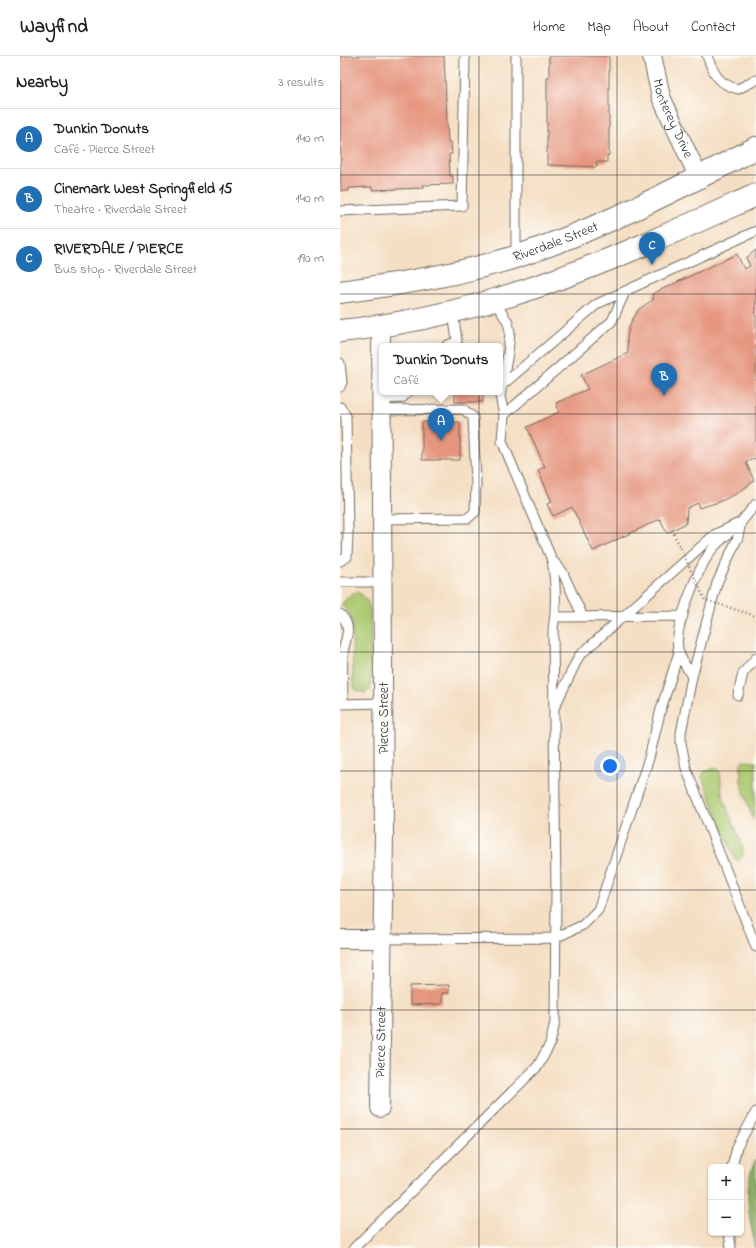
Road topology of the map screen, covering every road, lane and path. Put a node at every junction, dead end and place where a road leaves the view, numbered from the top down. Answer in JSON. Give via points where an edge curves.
{"nodes":[{"id":1,"x":465,"y":56,"type":"edge"},
{"id":2,"x":516,"y":56,"type":"edge"},
{"id":3,"x":652,"y":56,"type":"edge"},
{"id":4,"x":707,"y":56,"type":"edge"},
{"id":5,"x":756,"y":80,"type":"edge"},
{"id":6,"x":756,"y":148,"type":"edge"},
{"id":7,"x":699,"y":178,"type":"junction"},
{"id":8,"x":756,"y":195,"type":"edge"},
{"id":9,"x":340,"y":211,"type":"edge"},
{"id":10,"x":756,"y":231,"type":"edge"},
{"id":11,"x":516,"y":256,"type":"junction"},
{"id":12,"x":340,"y":292,"type":"edge"},
{"id":13,"x":626,"y":292,"type":"junction"},
{"id":14,"x":494,"y":301,"type":"junction"},
{"id":15,"x":453,"y":312,"type":"junction"},
{"id":16,"x":381,"y":328,"type":"junction"},
{"id":17,"x":340,"y":332,"type":"edge"},
{"id":18,"x":381,"y":343,"type":"edge"},
{"id":19,"x":453,"y":343,"type":"edge"},
{"id":20,"x":340,"y":362,"type":"edge"},
{"id":21,"x":503,"y":377,"type":"edge"},
{"id":22,"x":503,"y":384,"type":"edge"},
{"id":23,"x":340,"y":387,"type":"edge"},
{"id":24,"x":381,"y":395,"type":"edge"},
{"id":25,"x":405,"y":395,"type":"edge"},
{"id":26,"x":500,"y":395,"type":"edge"},
{"id":27,"x":381,"y":405,"type":"junction"},
{"id":28,"x":340,"y":407,"type":"edge"},
{"id":29,"x":504,"y":415,"type":"junction"},
{"id":30,"x":756,"y":504,"type":"edge"},
{"id":31,"x":383,"y":519,"type":"junction"},
{"id":32,"x":348,"y":521,"type":"junction"},
{"id":33,"x":741,"y":522,"type":"junction"},
{"id":34,"x":340,"y":530,"type":"edge"},
{"id":35,"x":672,"y":530,"type":"dead end"},
{"id":36,"x":552,"y":560,"type":"junction"},
{"id":37,"x":340,"y":561,"type":"edge"},
{"id":38,"x":340,"y":582,"type":"edge"},
{"id":39,"x":383,"y":582,"type":"junction"},
{"id":40,"x":340,"y":614,"type":"edge"},
{"id":41,"x":683,"y":616,"type":"junction"},
{"id":42,"x":756,"y":616,"type":"edge"},
{"id":43,"x":583,"y":617,"type":"junction"},
{"id":44,"x":622,"y":617,"type":"junction"},
{"id":45,"x":555,"y":618,"type":"junction"},
{"id":46,"x":678,"y":652,"type":"junction"},
{"id":47,"x":756,"y":658,"type":"edge"},
{"id":48,"x":692,"y":677,"type":"junction"},
{"id":49,"x":738,"y":694,"type":"dead end"},
{"id":50,"x":384,"y":703,"type":"junction"},
{"id":51,"x":342,"y":704,"type":"edge"},
{"id":52,"x":553,"y":708,"type":"junction"},
{"id":53,"x":555,"y":938,"type":"junction"},
{"id":54,"x":340,"y":939,"type":"edge"},
{"id":55,"x":382,"y":939,"type":"junction"},
{"id":56,"x":756,"y":947,"type":"edge"},
{"id":57,"x":380,"y":1108,"type":"dead end"},
{"id":58,"x":756,"y":1112,"type":"edge"},
{"id":59,"x":733,"y":1164,"type":"edge"},
{"id":60,"x":729,"y":1236,"type":"edge"},
{"id":61,"x":354,"y":1248,"type":"edge"},
{"id":62,"x":731,"y":1248,"type":"edge"}],
"edges":[{"from":1,"to":9,"type":"lane","via":[[462,206]]},
{"from":2,"to":11,"type":"lane"},
{"from":3,"to":7,"type":"street","name":"Monterey Drive","via":[[660,97]]},
{"from":4,"to":5,"type":"lane","via":[[714,74],[727,86],[738,89]]},
{"from":6,"to":7,"type":"main road","name":"Riverdale Street"},
{"from":7,"to":11,"type":"main road","name":"Riverdale Street","via":[[588,228]]},
{"from":8,"to":14,"type":"main road","via":[[600,264]]},
{"from":10,"to":13,"type":"lane"},
{"from":11,"to":12,"type":"main road","name":"Riverdale Street","via":[[443,276]]},
{"from":13,"to":22,"type":"lane","via":[[592,308]]},
{"from":13,"to":29,"type":"lane","via":[[612,321]]},
{"from":14,"to":15,"type":"main road"},
{"from":14,"to":21,"type":"lane","via":[[508,322],[510,332]]},
{"from":15,"to":16,"type":"main road"},
{"from":15,"to":19,"type":"lane","via":[[457,341]]},
{"from":16,"to":17,"type":"main road"},
{"from":16,"to":18,"type":"street","name":"Pierce Street"},
{"from":20,"to":23,"type":"lane"},
{"from":24,"to":27,"type":"street","name":"Pierce Street"},
{"from":25,"to":27,"type":"lane"},
{"from":26,"to":29,"type":"lane"},
{"from":27,"to":31,"type":"street","name":"Pierce Street"},
{"from":27,"to":31,"type":"lane","via":[[463,409],[474,416],[476,483],[475,512],[468,518]]},
{"from":28,"to":32,"type":"lane","via":[[346,416]]},
{"from":29,"to":36,"type":"lane","via":[[502,441]]},
{"from":30,"to":33,"type":"lane"},
{"from":31,"to":39,"type":"street","name":"Pierce Street"},
{"from":32,"to":34,"type":"lane"},
{"from":32,"to":37,"type":"lane","via":[[346,557]]},
{"from":33,"to":41,"type":"lane","via":[[712,551],[699,571]]},
{"from":33,"to":44,"type":"lane","via":[[714,535]]},
{"from":33,"to":48,"type":"lane","via":[[738,537],[717,583]]},
{"from":35,"to":42,"type":"path","bridge":true,"via":[[705,600]]},
{"from":36,"to":43,"type":"lane","via":[[562,571]]},
{"from":36,"to":45,"type":"lane"},
{"from":38,"to":39,"type":"lane"},
{"from":39,"to":50,"type":"street","name":"Pierce Street"},
{"from":40,"to":51,"type":"lane","via":[[347,630],[347,642],[343,653]]},
{"from":41,"to":44,"type":"lane"},
{"from":41,"to":46,"type":"lane"},
{"from":43,"to":44,"type":"lane"},
{"from":43,"to":45,"type":"lane"},
{"from":44,"to":52,"type":"lane","via":[[579,656]]},
{"from":45,"to":52,"type":"lane"},
{"from":46,"to":48,"type":"lane"},
{"from":46,"to":53,"type":"lane","via":[[649,758],[598,910],[583,925]]},
{"from":47,"to":49,"type":"lane","via":[[743,673]]},
{"from":48,"to":56,"type":"lane","via":[[681,733],[683,760]]},
{"from":50,"to":51,"type":"lane"},
{"from":50,"to":55,"type":"street","name":"Pierce Street"},
{"from":52,"to":53,"type":"lane"},
{"from":53,"to":55,"type":"lane"},
{"from":53,"to":61,"type":"lane","via":[[555,1022],[544,1057],[538,1066]]},
{"from":54,"to":55,"type":"street"},
{"from":55,"to":57,"type":"street","name":"Pierce Street"},
{"from":58,"to":59,"type":"lane","via":[[737,1147]]},
{"from":60,"to":62,"type":"lane"}]}
